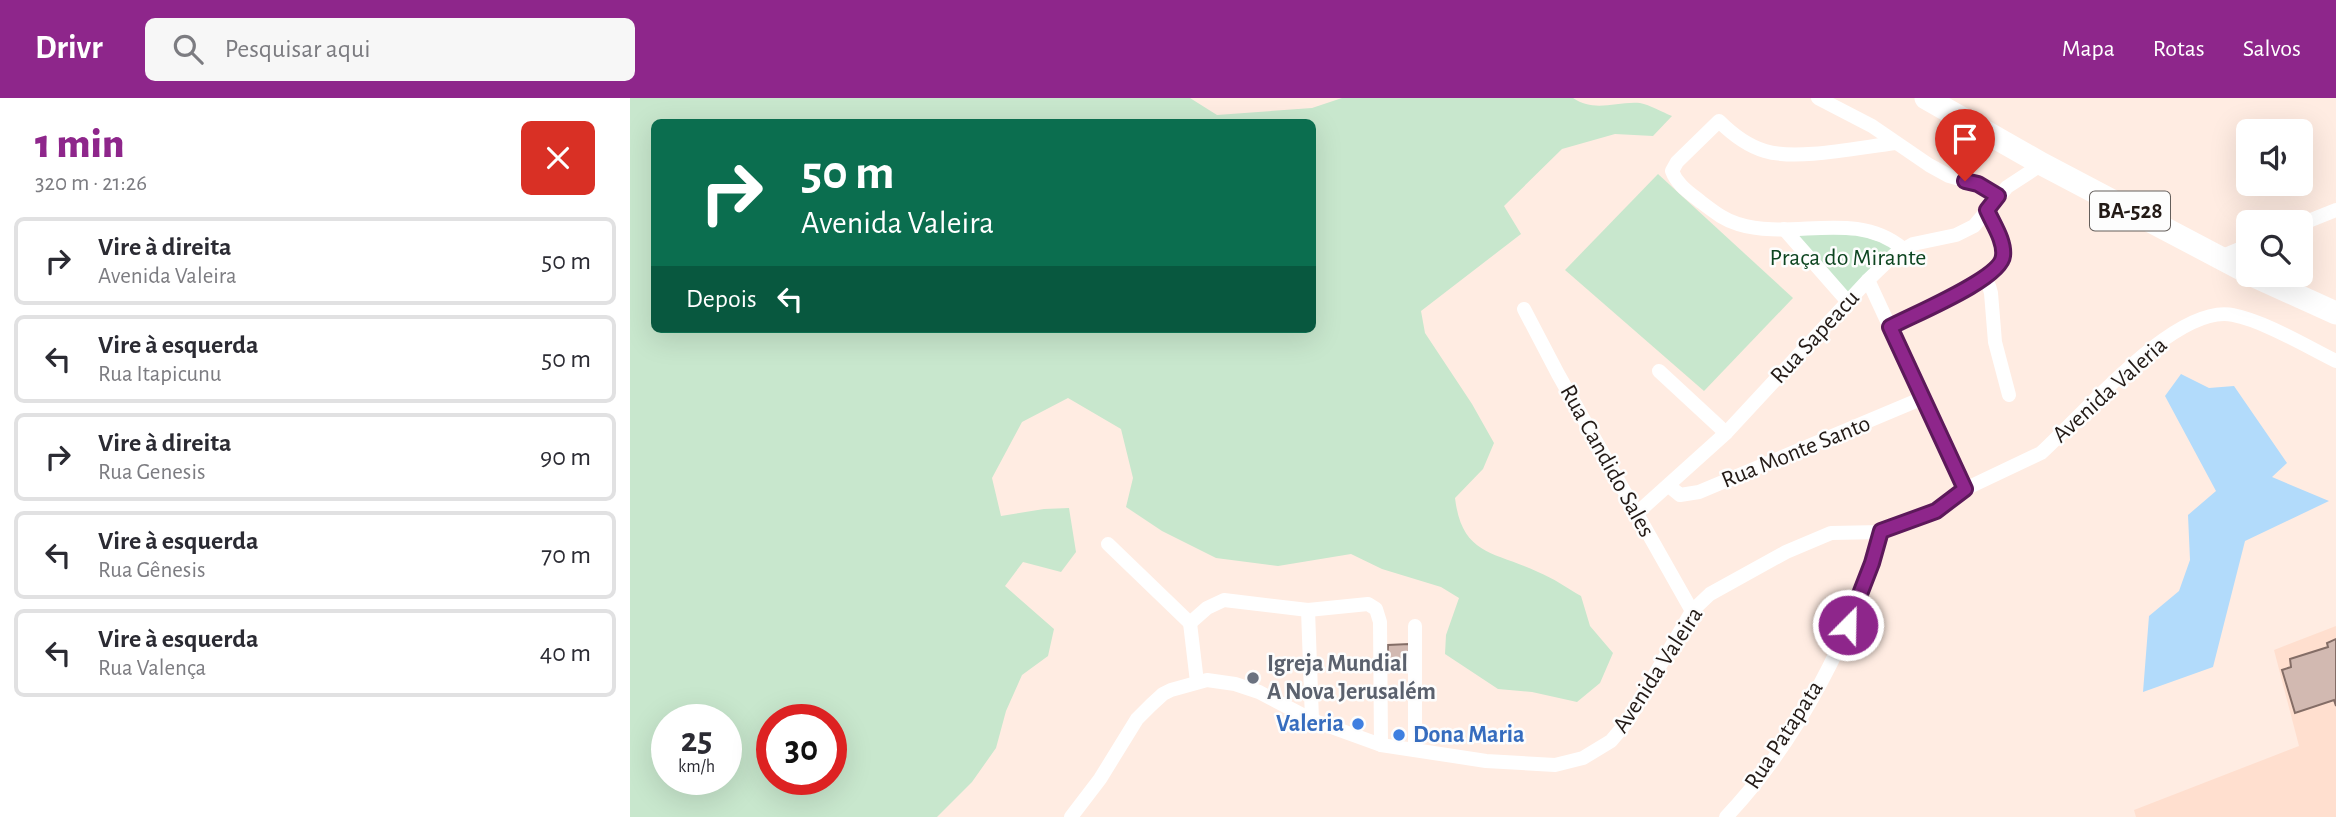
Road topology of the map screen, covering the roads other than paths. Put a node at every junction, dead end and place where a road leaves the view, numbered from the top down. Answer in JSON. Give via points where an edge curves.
{"nodes":[{"id":1,"x":1818,"y":98,"type":"edge"},
{"id":2,"x":1926,"y":98,"type":"edge"},
{"id":3,"x":1896,"y":143,"type":"junction"},
{"id":4,"x":2042,"y":164,"type":"junction"},
{"id":5,"x":1998,"y":196,"type":"junction"},
{"id":6,"x":1987,"y":210,"type":"junction"},
{"id":7,"x":2336,"y":210,"type":"edge"},
{"id":8,"x":2313,"y":219,"type":"edge"},
{"id":9,"x":1784,"y":229,"type":"junction"},
{"id":10,"x":1902,"y":248,"type":"junction"},
{"id":11,"x":2236,"y":250,"type":"edge"},
{"id":12,"x":2218,"y":258,"type":"junction"},
{"id":13,"x":2236,"y":267,"type":"edge"},
{"id":14,"x":1868,"y":280,"type":"junction"},
{"id":15,"x":1983,"y":280,"type":"junction"},
{"id":16,"x":2279,"y":287,"type":"edge"},
{"id":17,"x":1848,"y":302,"type":"junction"},
{"id":18,"x":1524,"y":309,"type":"dead end"},
{"id":19,"x":2336,"y":313,"type":"edge"},
{"id":20,"x":1890,"y":327,"type":"junction"},
{"id":21,"x":2336,"y":361,"type":"edge"},
{"id":22,"x":1659,"y":371,"type":"dead end"},
{"id":23,"x":2008,"y":395,"type":"dead end"},
{"id":24,"x":1923,"y":398,"type":"junction"},
{"id":25,"x":1726,"y":432,"type":"junction"},
{"id":26,"x":1668,"y":486,"type":"junction"},
{"id":27,"x":1965,"y":489,"type":"junction"},
{"id":28,"x":1636,"y":513,"type":"junction"},
{"id":29,"x":1881,"y":531,"type":"junction"},
{"id":30,"x":1108,"y":544,"type":"dead end"},
{"id":31,"x":1308,"y":610,"type":"junction"},
{"id":32,"x":1692,"y":611,"type":"junction"},
{"id":33,"x":1190,"y":622,"type":"junction"},
{"id":34,"x":1415,"y":626,"type":"dead end"},
{"id":35,"x":1197,"y":682,"type":"junction"},
{"id":36,"x":1312,"y":720,"type":"junction"},
{"id":37,"x":1381,"y":745,"type":"junction"},
{"id":38,"x":1415,"y":750,"type":"junction"},
{"id":39,"x":1071,"y":817,"type":"edge"},
{"id":40,"x":1726,"y":817,"type":"edge"}],
"edges":[{"from":1,"to":3,"type":"street","via":[[1872,125]]},
{"from":2,"to":4,"type":"main road","number":"BA-528"},
{"from":3,"to":5,"type":"street","via":[[1949,176],[1978,184]]},
{"from":3,"to":9,"type":"street","via":[[1801,154],[1767,152],[1719,121],[1672,168],[1683,187],[1727,220],[1751,228]]},
{"from":4,"to":5,"type":"street","name":"Rua Sapeacu"},
{"from":4,"to":12,"type":"main road","number":"BA-528"},
{"from":5,"to":6,"type":"street","name":"Rua Sapeacu"},
{"from":6,"to":10,"type":"street","name":"Rua Sapeacu","via":[[1966,231]]},
{"from":6,"to":15,"type":"street","via":[[2004,255],[1997,270]]},
{"from":7,"to":8,"type":"street"},
{"from":9,"to":10,"type":"street","via":[[1864,230],[1885,236]]},
{"from":9,"to":17,"type":"street"},
{"from":10,"to":14,"type":"street","name":"Rua Sapeacu"},
{"from":11,"to":12,"type":"street"},
{"from":12,"to":13,"type":"main road","number":"BA-528"},
{"from":14,"to":17,"type":"street","name":"Rua Sapeacu"},
{"from":14,"to":20,"type":"street"},
{"from":15,"to":20,"type":"street"},
{"from":15,"to":23,"type":"street","via":[[1991,293],[1995,342]]},
{"from":16,"to":19,"type":"main road","number":"BA-528"},
{"from":17,"to":25,"type":"street","name":"Rua Sapeacu"},
{"from":18,"to":28,"type":"street","name":"Rua Candido Sales"},
{"from":20,"to":24,"type":"street"},
{"from":21,"to":27,"type":"street","name":"Avenida Valeria","via":[[2246,319],[2207,315],[2152,348],[2041,453]]},
{"from":22,"to":25,"type":"street"},
{"from":24,"to":26,"type":"street","name":"Rua Monte Santo","via":[[1699,492],[1680,495]]},
{"from":24,"to":27,"type":"street"},
{"from":25,"to":26,"type":"street","name":"Rua Sapeacu"},
{"from":26,"to":28,"type":"street","name":"Rua Sapeacu"},
{"from":27,"to":29,"type":"street","name":"Avenida Valeira","via":[[1936,511]]},
{"from":28,"to":32,"type":"street","name":"Rua Candido Sales"},
{"from":29,"to":32,"type":"street","name":"Avenida Valeira","via":[[1831,533],[1786,552],[1710,594]]},
{"from":29,"to":40,"type":"street","name":"Rua Patapata","via":[[1861,594],[1830,661],[1785,742]]},
{"from":30,"to":33,"type":"street"},
{"from":31,"to":33,"type":"street","via":[[1224,600]]},
{"from":31,"to":36,"type":"street"},
{"from":31,"to":37,"type":"street","via":[[1368,604],[1376,609],[1380,622]]},
{"from":32,"to":38,"type":"street","name":"Avenida Valeira","via":[[1627,722],[1611,741],[1583,758],[1534,764]]},
{"from":33,"to":35,"type":"street"},
{"from":34,"to":38,"type":"street"},
{"from":35,"to":36,"type":"street","name":"Avenida Valeira","via":[[1235,684]]},
{"from":35,"to":39,"type":"street","name":"Avenida Valeira","via":[[1163,694],[1137,719]]},
{"from":36,"to":37,"type":"street","name":"Avenida Valeira"},
{"from":37,"to":38,"type":"street","name":"Avenida Valeira"}]}
